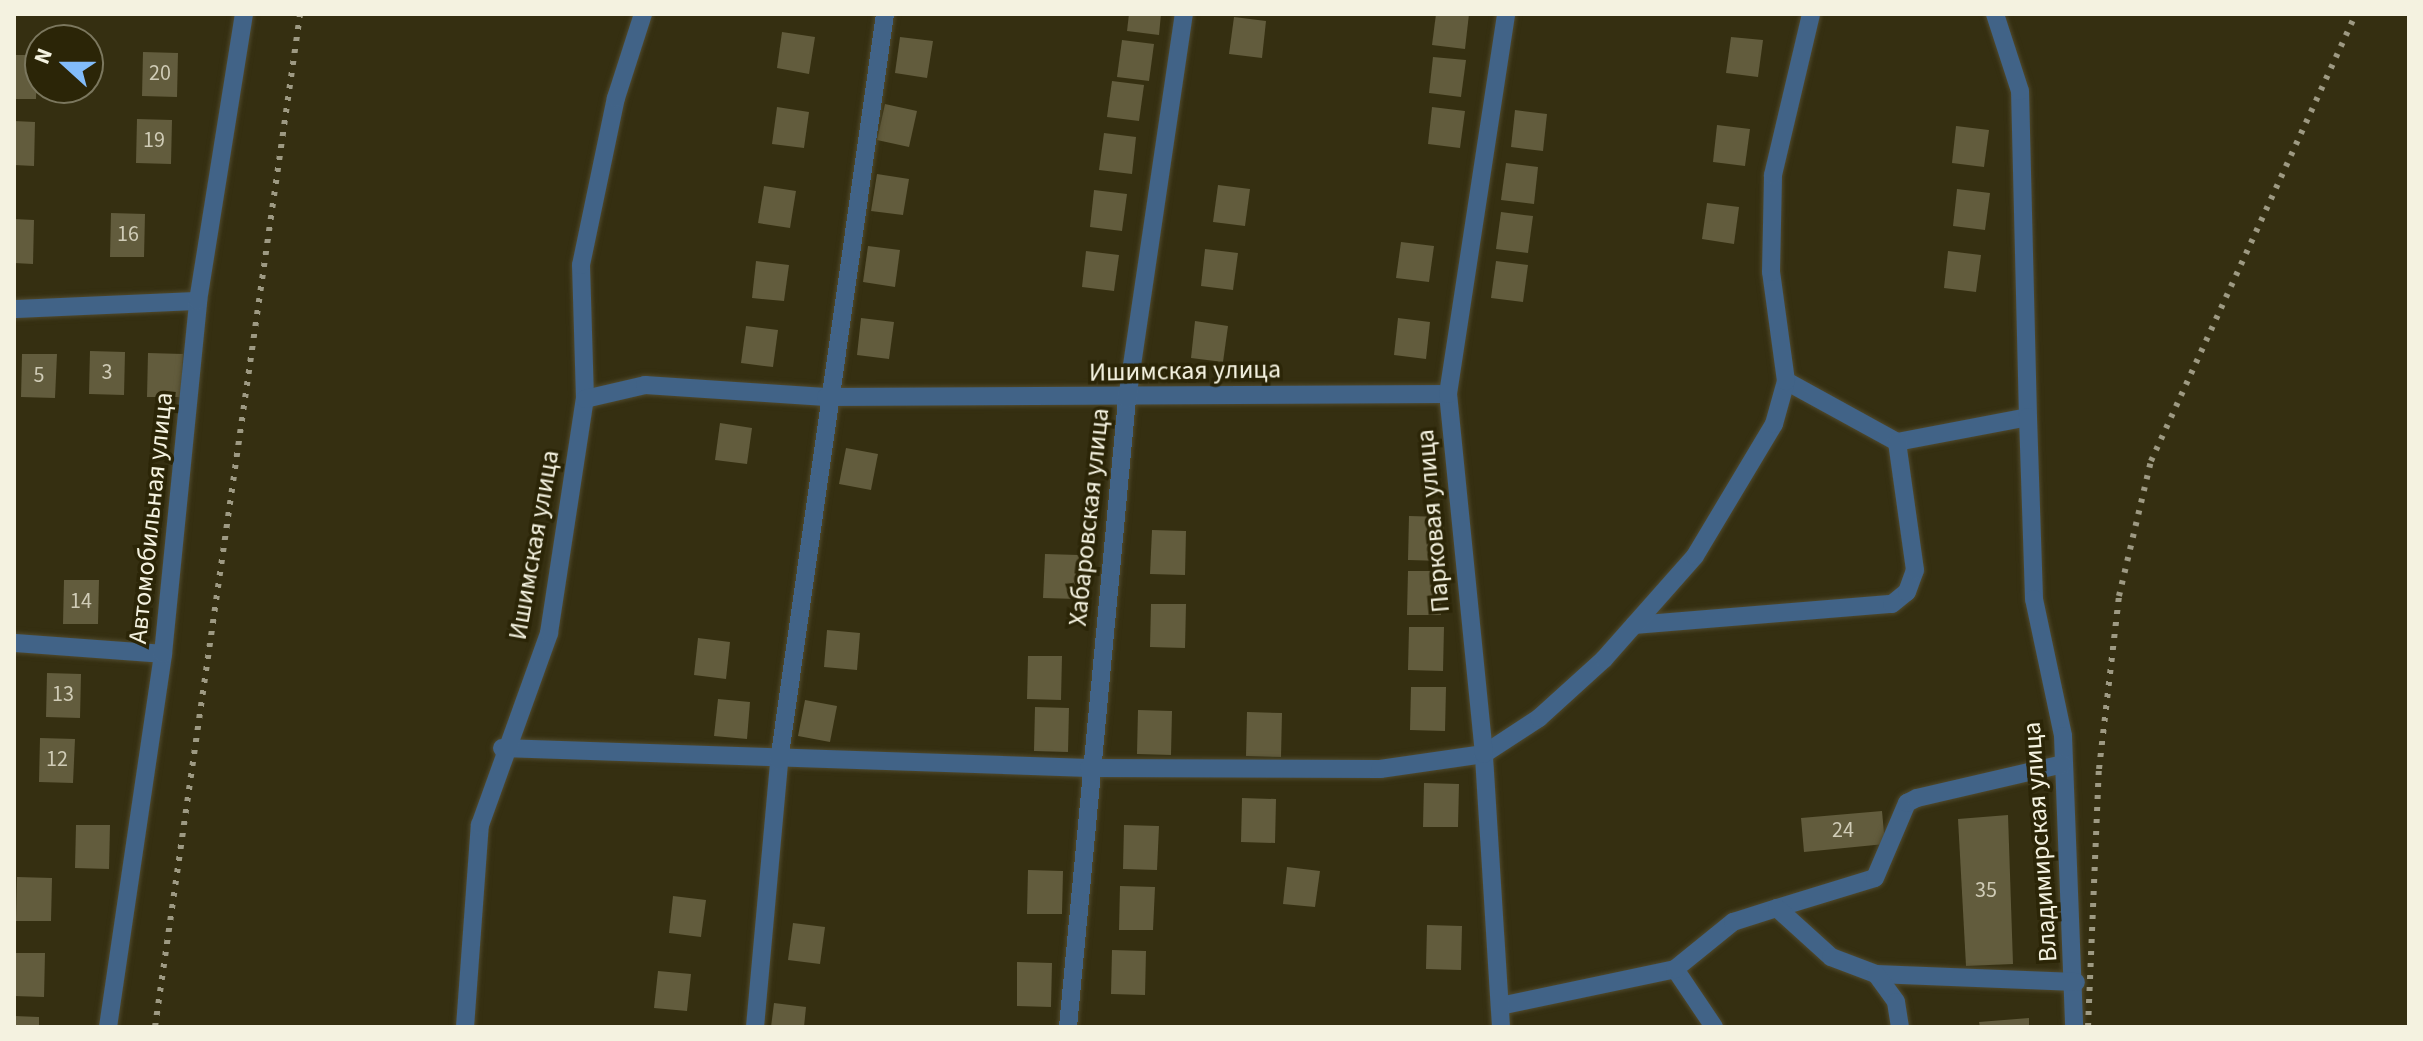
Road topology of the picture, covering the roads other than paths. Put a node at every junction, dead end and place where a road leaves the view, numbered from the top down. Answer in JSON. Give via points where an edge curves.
{"nodes":[{"id":1,"x":244,"y":14,"type":"edge"},
{"id":2,"x":643,"y":14,"type":"edge"},
{"id":3,"x":885,"y":14,"type":"edge"},
{"id":4,"x":1184,"y":14,"type":"edge"},
{"id":5,"x":1506,"y":14,"type":"edge"},
{"id":6,"x":1811,"y":14,"type":"edge"},
{"id":7,"x":2003,"y":17,"type":"edge"},
{"id":8,"x":198,"y":301,"type":"junction"},
{"id":9,"x":14,"y":309,"type":"edge"},
{"id":10,"x":1786,"y":381,"type":"junction"},
{"id":11,"x":1448,"y":394,"type":"junction"},
{"id":12,"x":826,"y":397,"type":"junction"},
{"id":13,"x":585,"y":399,"type":"junction"},
{"id":14,"x":1127,"y":399,"type":"junction"},
{"id":15,"x":2028,"y":417,"type":"junction"},
{"id":16,"x":1897,"y":442,"type":"junction"},
{"id":17,"x":1634,"y":625,"type":"junction"},
{"id":18,"x":14,"y":643,"type":"edge"},
{"id":19,"x":163,"y":654,"type":"junction"},
{"id":20,"x":502,"y":748,"type":"junction"},
{"id":21,"x":1484,"y":754,"type":"junction"},
{"id":22,"x":779,"y":761,"type":"junction"},
{"id":23,"x":2063,"y":764,"type":"junction"},
{"id":24,"x":1089,"y":768,"type":"junction"},
{"id":25,"x":1777,"y":908,"type":"junction"},
{"id":26,"x":1675,"y":969,"type":"junction"},
{"id":27,"x":1876,"y":974,"type":"junction"},
{"id":28,"x":2076,"y":982,"type":"junction"},
{"id":29,"x":1500,"y":1006,"type":"junction"},
{"id":30,"x":108,"y":1027,"type":"edge"},
{"id":31,"x":465,"y":1027,"type":"edge"},
{"id":32,"x":755,"y":1027,"type":"edge"},
{"id":33,"x":1068,"y":1027,"type":"edge"},
{"id":34,"x":1501,"y":1027,"type":"edge"},
{"id":35,"x":1714,"y":1027,"type":"edge"},
{"id":36,"x":1900,"y":1027,"type":"edge"},
{"id":37,"x":2074,"y":1027,"type":"edge"}],
"edges":[{"from":1,"to":8,"type":"street","name":"Автомобильная улица"},
{"from":2,"to":13,"type":"street","via":[[616,98],[581,265]]},
{"from":3,"to":12,"type":"street"},
{"from":4,"to":14,"type":"street","name":"Хабаровская улица"},
{"from":5,"to":11,"type":"street","name":"Парковая улица"},
{"from":6,"to":10,"type":"street","via":[[1773,175],[1771,272]]},
{"from":7,"to":15,"type":"street","name":"Владимирская улица","via":[[2020,91]]},
{"from":8,"to":9,"type":"street"},
{"from":8,"to":19,"type":"street","name":"Автомобильная улица"},
{"from":10,"to":16,"type":"street"},
{"from":10,"to":17,"type":"street","via":[[1774,424],[1695,556]]},
{"from":11,"to":14,"type":"street","name":"Ишимская улица"},
{"from":11,"to":21,"type":"street","name":"Парковая улица"},
{"from":12,"to":13,"type":"street","name":"Ишимская улица","via":[[645,385]]},
{"from":12,"to":14,"type":"street","name":"Ишимская улица"},
{"from":12,"to":22,"type":"street"},
{"from":13,"to":20,"type":"street","name":"Ишимская улица","via":[[549,633]]},
{"from":14,"to":24,"type":"street","name":"Хабаровская улица"},
{"from":15,"to":16,"type":"street"},
{"from":15,"to":23,"type":"street","name":"Владимирская улица","via":[[2034,599]]},
{"from":16,"to":17,"type":"street","via":[[1915,570],[1907,592],[1892,604]]},
{"from":17,"to":21,"type":"street","via":[[1539,718]]},
{"from":18,"to":19,"type":"street"},
{"from":19,"to":30,"type":"street","name":"Автомобильная улица"},
{"from":20,"to":22,"type":"street"},
{"from":20,"to":31,"type":"street","name":"Ишимская улица","via":[[480,825]]},
{"from":21,"to":24,"type":"street","via":[[1380,769]]},
{"from":21,"to":29,"type":"street","name":"Парковая улица"},
{"from":22,"to":24,"type":"street"},
{"from":22,"to":32,"type":"street"},
{"from":23,"to":25,"type":"street","via":[[1907,803],[1875,878]]},
{"from":23,"to":28,"type":"street","name":"Владимирская улица"},
{"from":24,"to":33,"type":"street","name":"Хабаровская улица"},
{"from":25,"to":26,"type":"street","via":[[1733,922]]},
{"from":25,"to":27,"type":"street","via":[[1831,957]]},
{"from":26,"to":29,"type":"street"},
{"from":26,"to":35,"type":"street"},
{"from":27,"to":28,"type":"street"},
{"from":27,"to":36,"type":"street","via":[[1896,1002]]},
{"from":28,"to":37,"type":"street","name":"Владимирская улица"},
{"from":29,"to":34,"type":"street","name":"Парковая улица"}]}
